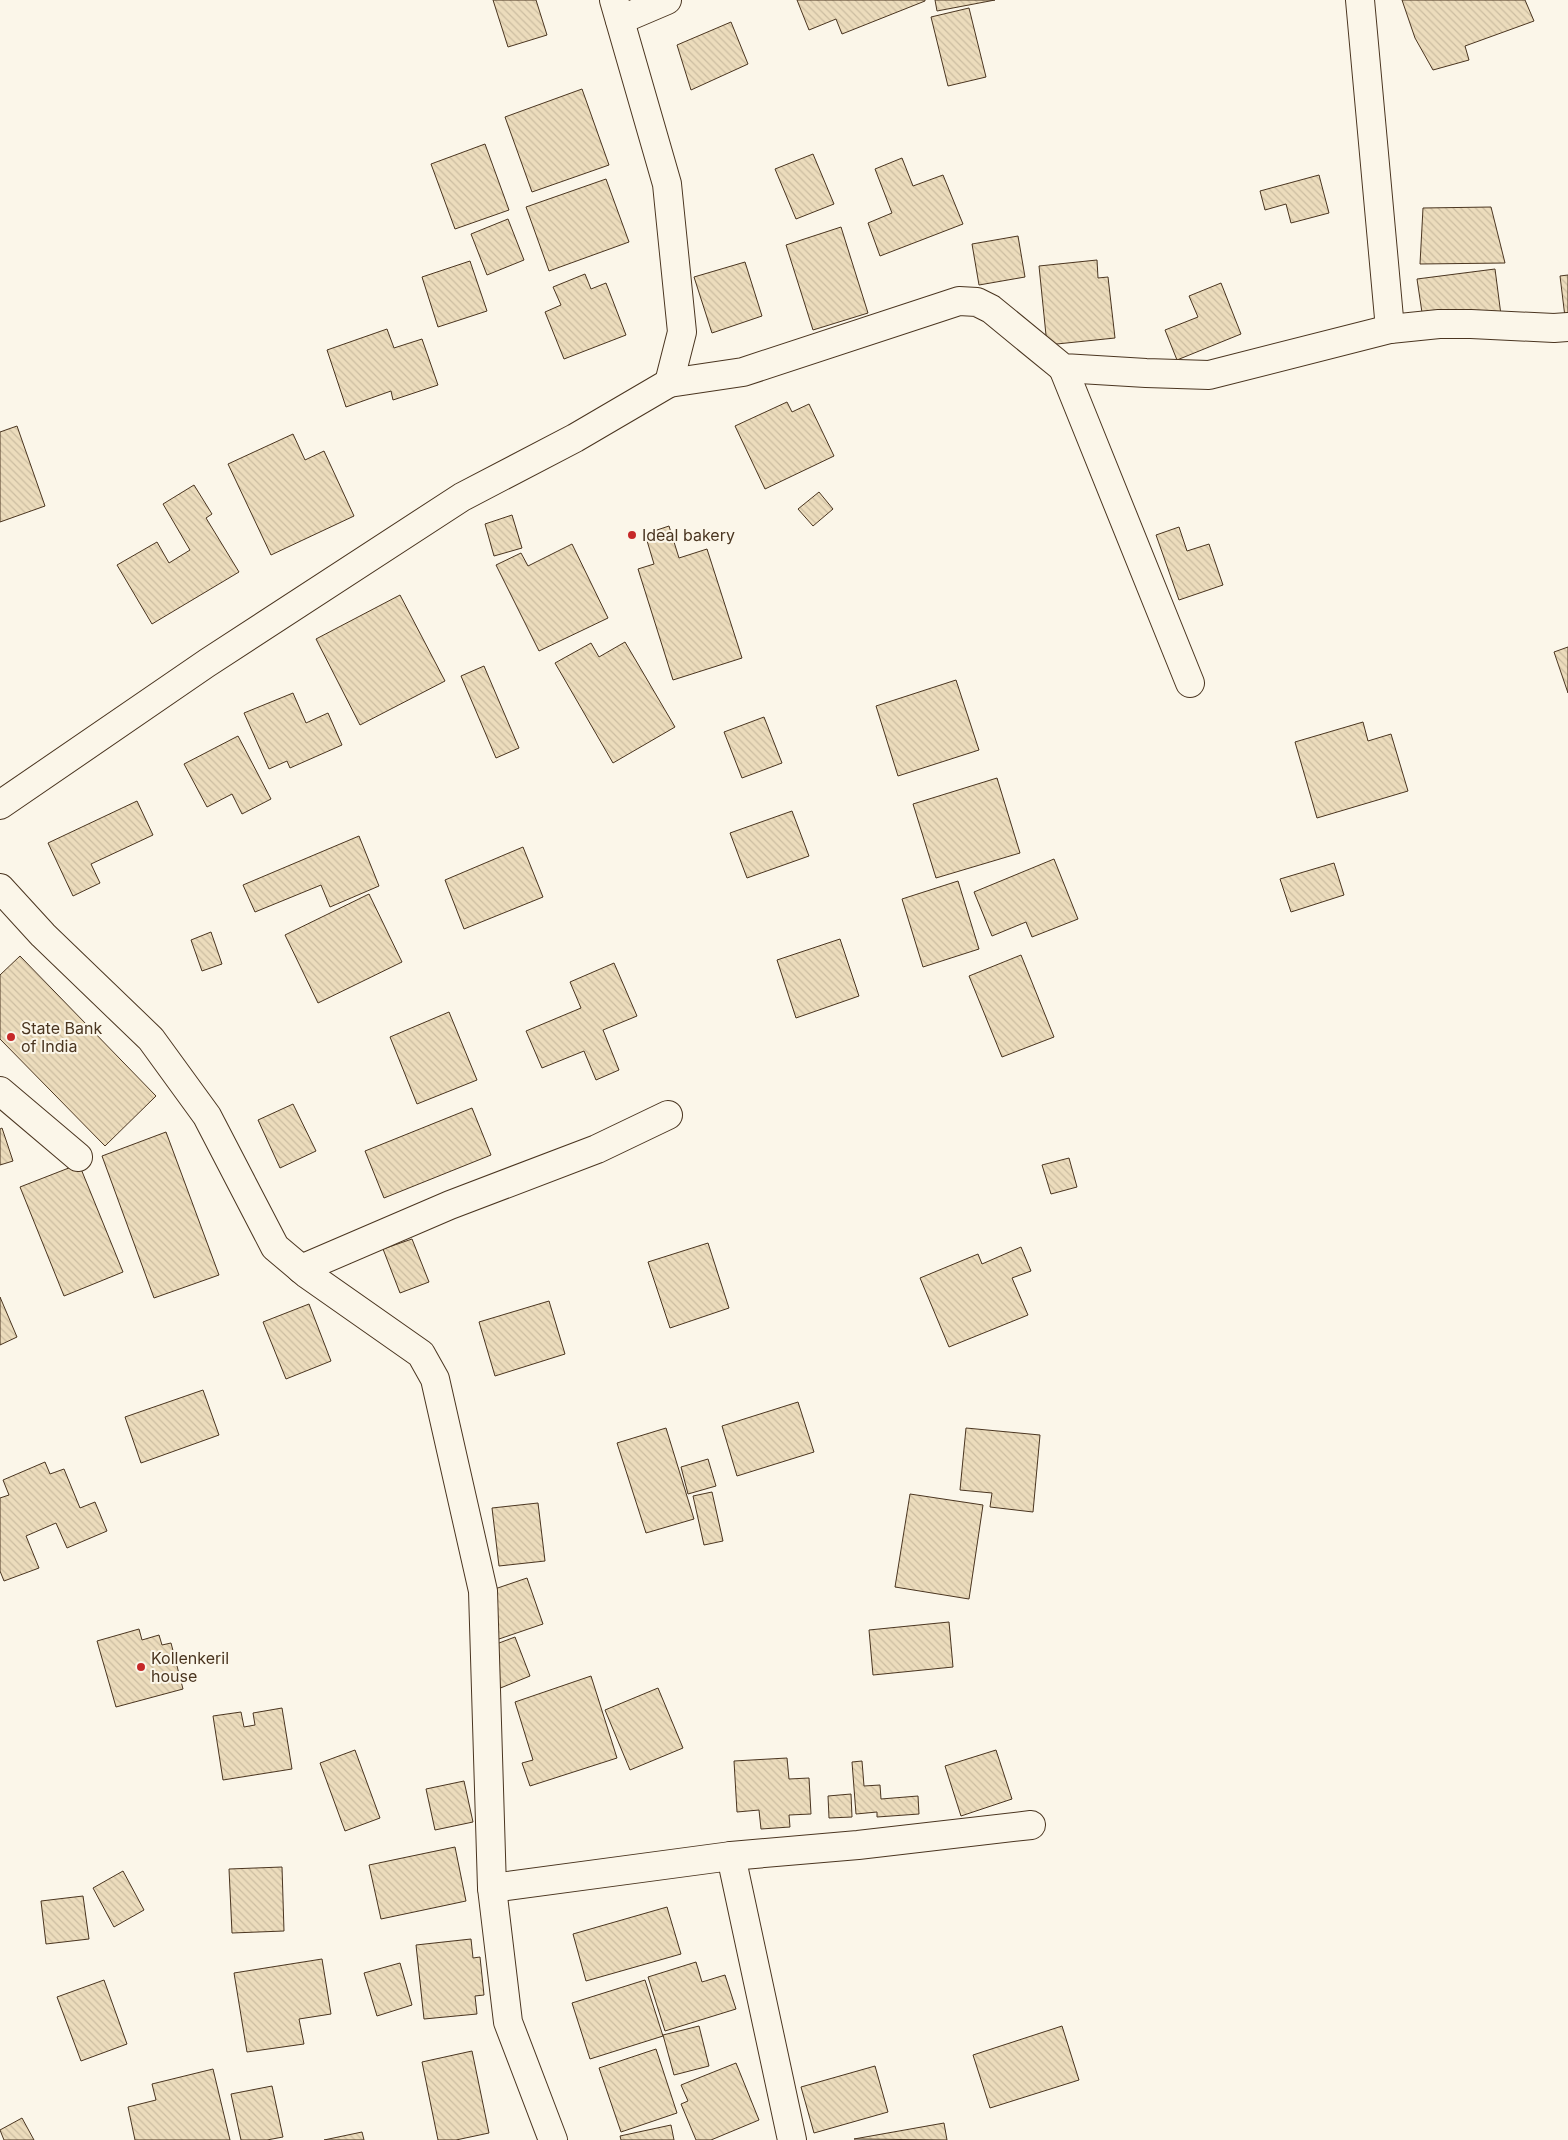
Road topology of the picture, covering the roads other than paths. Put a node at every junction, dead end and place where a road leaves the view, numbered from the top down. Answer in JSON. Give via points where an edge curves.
{"nodes":[{"id":1,"x":667,"y":0,"type":"edge"},
{"id":2,"x":1360,"y":0,"type":"edge"},
{"id":3,"x":617,"y":10,"type":"edge"},
{"id":4,"x":1568,"y":327,"type":"edge"},
{"id":5,"x":1390,"y":329,"type":"junction"},
{"id":6,"x":1063,"y":368,"type":"junction"},
{"id":7,"x":669,"y":382,"type":"junction"},
{"id":8,"x":1190,"y":683,"type":"dead end"},
{"id":9,"x":0,"y":805,"type":"edge"},
{"id":10,"x":0,"y":888,"type":"edge"},
{"id":11,"x":0,"y":1091,"type":"edge"},
{"id":12,"x":668,"y":1115,"type":"dead end"},
{"id":13,"x":78,"y":1157,"type":"dead end"},
{"id":14,"x":301,"y":1269,"type":"junction"},
{"id":15,"x":1031,"y":1825,"type":"dead end"},
{"id":16,"x":731,"y":1856,"type":"junction"},
{"id":17,"x":492,"y":1888,"type":"junction"},
{"id":18,"x":553,"y":2140,"type":"edge"},
{"id":19,"x":792,"y":2140,"type":"edge"}],
"edges":[{"from":1,"to":3,"type":"street"},
{"from":2,"to":5,"type":"street"},
{"from":3,"to":7,"type":"street","via":[[666,184],[682,332]]},
{"from":4,"to":5,"type":"street","via":[[1439,324]]},
{"from":5,"to":6,"type":"street","via":[[1209,375]]},
{"from":6,"to":7,"type":"street","via":[[991,309],[977,302],[959,301],[742,372]]},
{"from":6,"to":8,"type":"street"},
{"from":7,"to":9,"type":"street","via":[[576,438],[462,497],[207,663]]},
{"from":10,"to":14,"type":"street","via":[[43,935],[151,1039],[208,1116],[275,1248]]},
{"from":11,"to":13,"type":"street"},
{"from":12,"to":14,"type":"street","via":[[597,1149],[450,1205]]},
{"from":14,"to":17,"type":"street","via":[[421,1354],[435,1379],[483,1591]]},
{"from":15,"to":16,"type":"street"},
{"from":16,"to":17,"type":"street"},
{"from":16,"to":19,"type":"street"},
{"from":17,"to":18,"type":"street","via":[[508,2022]]}]}
